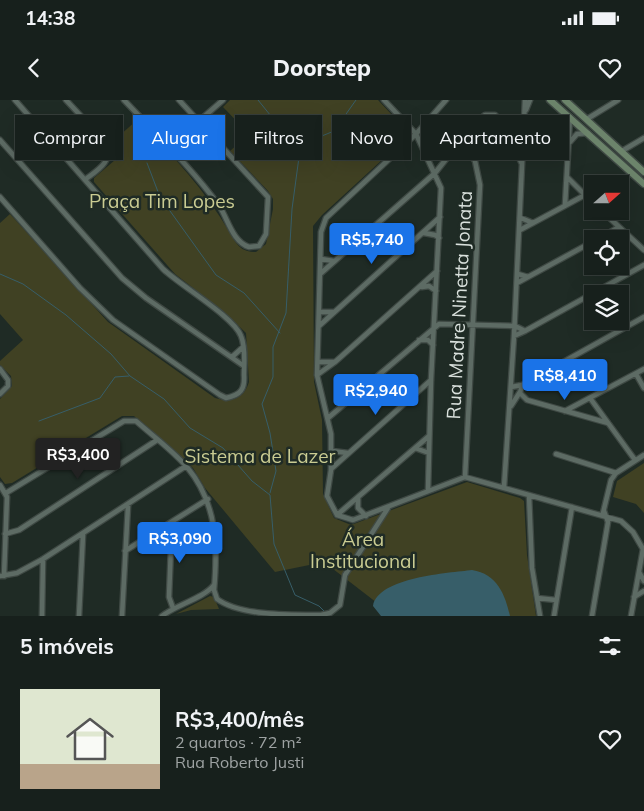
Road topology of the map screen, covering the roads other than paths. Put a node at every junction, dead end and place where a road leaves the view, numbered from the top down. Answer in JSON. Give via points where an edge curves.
{"nodes":[{"id":1,"x":15,"y":100,"type":"edge"},
{"id":2,"x":66,"y":100,"type":"edge"},
{"id":3,"x":124,"y":100,"type":"edge"},
{"id":4,"x":179,"y":100,"type":"edge"},
{"id":5,"x":223,"y":100,"type":"edge"},
{"id":6,"x":384,"y":100,"type":"edge"},
{"id":7,"x":446,"y":100,"type":"edge"},
{"id":8,"x":525,"y":100,"type":"edge"},
{"id":9,"x":530,"y":100,"type":"edge"},
{"id":10,"x":550,"y":100,"type":"edge"},
{"id":11,"x":565,"y":100,"type":"edge"},
{"id":12,"x":618,"y":100,"type":"edge"},
{"id":13,"x":596,"y":112,"type":"junction"},
{"id":14,"x":525,"y":114,"type":"joint"},
{"id":15,"x":581,"y":114,"type":"junction"},
{"id":16,"x":138,"y":115,"type":"edge"},
{"id":17,"x":193,"y":115,"type":"edge"},
{"id":18,"x":207,"y":115,"type":"edge"},
{"id":19,"x":570,"y":117,"type":"junction"},
{"id":20,"x":586,"y":119,"type":"junction"},
{"id":21,"x":594,"y":126,"type":"junction"},
{"id":22,"x":586,"y":131,"type":"junction"},
{"id":23,"x":569,"y":132,"type":"edge"},
{"id":24,"x":416,"y":134,"type":"junction"},
{"id":25,"x":644,"y":138,"type":"edge"},
{"id":26,"x":0,"y":140,"type":"edge"},
{"id":27,"x":569,"y":144,"type":"edge"},
{"id":28,"x":225,"y":150,"type":"edge"},
{"id":29,"x":622,"y":151,"type":"junction"},
{"id":30,"x":181,"y":160,"type":"edge"},
{"id":31,"x":444,"y":160,"type":"edge"},
{"id":32,"x":474,"y":160,"type":"edge"},
{"id":33,"x":520,"y":160,"type":"edge"},
{"id":34,"x":522,"y":160,"type":"edge"},
{"id":35,"x":568,"y":160,"type":"edge"},
{"id":36,"x":522,"y":165,"type":"junction"},
{"id":37,"x":644,"y":172,"type":"edge"},
{"id":38,"x":435,"y":173,"type":"junction"},
{"id":39,"x":567,"y":177,"type":"junction"},
{"id":40,"x":86,"y":179,"type":"junction"},
{"id":41,"x":644,"y":184,"type":"edge"},
{"id":42,"x":584,"y":194,"type":"edge"},
{"id":43,"x":584,"y":196,"type":"edge"},
{"id":44,"x":0,"y":197,"type":"edge"},
{"id":45,"x":565,"y":205,"type":"junction"},
{"id":46,"x":440,"y":217,"type":"junction"},
{"id":47,"x":520,"y":218,"type":"junction"},
{"id":48,"x":612,"y":220,"type":"edge"},
{"id":49,"x":533,"y":223,"type":"junction"},
{"id":50,"x":619,"y":227,"type":"junction"},
{"id":51,"x":520,"y":230,"type":"junction"},
{"id":52,"x":614,"y":230,"type":"edge"},
{"id":53,"x":422,"y":233,"type":"junction"},
{"id":54,"x":439,"y":238,"type":"junction"},
{"id":55,"x":584,"y":246,"type":"edge"},
{"id":56,"x":644,"y":250,"type":"edge"},
{"id":57,"x":320,"y":259,"type":"junction"},
{"id":58,"x":334,"y":261,"type":"junction"},
{"id":59,"x":644,"y":265,"type":"edge"},
{"id":60,"x":437,"y":271,"type":"junction"},
{"id":61,"x":320,"y":274,"type":"junction"},
{"id":62,"x":518,"y":274,"type":"junction"},
{"id":63,"x":528,"y":277,"type":"junction"},
{"id":64,"x":517,"y":283,"type":"junction"},
{"id":65,"x":419,"y":288,"type":"junction"},
{"id":66,"x":436,"y":291,"type":"junction"},
{"id":67,"x":320,"y":312,"type":"junction"},
{"id":68,"x":334,"y":312,"type":"junction"},
{"id":69,"x":644,"y":317,"type":"edge"},
{"id":70,"x":472,"y":324,"type":"junction"},
{"id":71,"x":319,"y":326,"type":"junction"},
{"id":72,"x":435,"y":326,"type":"junction"},
{"id":73,"x":515,"y":326,"type":"junction"},
{"id":74,"x":525,"y":331,"type":"junction"},
{"id":75,"x":514,"y":336,"type":"junction"},
{"id":76,"x":419,"y":340,"type":"junction"},
{"id":77,"x":434,"y":346,"type":"junction"},
{"id":78,"x":243,"y":347,"type":"junction"},
{"id":79,"x":232,"y":357,"type":"junction"},
{"id":80,"x":318,"y":362,"type":"junction"},
{"id":81,"x":335,"y":362,"type":"junction"},
{"id":82,"x":244,"y":366,"type":"junction"},
{"id":83,"x":0,"y":369,"type":"edge"},
{"id":84,"x":644,"y":369,"type":"edge"},
{"id":85,"x":636,"y":374,"type":"junction"},
{"id":86,"x":317,"y":375,"type":"junction"},
{"id":87,"x":513,"y":378,"type":"junction"},
{"id":88,"x":431,"y":380,"type":"junction"},
{"id":89,"x":522,"y":385,"type":"junction"},
{"id":90,"x":514,"y":387,"type":"junction"},
{"id":91,"x":644,"y":388,"type":"edge"},
{"id":92,"x":520,"y":393,"type":"junction"},
{"id":93,"x":0,"y":394,"type":"edge"},
{"id":94,"x":416,"y":394,"type":"junction"},
{"id":95,"x":590,"y":398,"type":"junction"},
{"id":96,"x":430,"y":399,"type":"junction"},
{"id":97,"x":527,"y":400,"type":"junction"},
{"id":98,"x":514,"y":402,"type":"junction"},
{"id":99,"x":510,"y":407,"type":"junction"},
{"id":100,"x":565,"y":411,"type":"junction"},
{"id":101,"x":602,"y":415,"type":"junction"},
{"id":102,"x":328,"y":418,"type":"junction"},
{"id":103,"x":598,"y":420,"type":"junction"},
{"id":104,"x":608,"y":423,"type":"junction"},
{"id":105,"x":429,"y":436,"type":"junction"},
{"id":106,"x":157,"y":440,"type":"junction"},
{"id":107,"x":415,"y":448,"type":"junction"},
{"id":108,"x":332,"y":451,"type":"junction"},
{"id":109,"x":349,"y":453,"type":"junction"},
{"id":110,"x":429,"y":453,"type":"junction"},
{"id":111,"x":556,"y":454,"type":"dead end"},
{"id":112,"x":644,"y":455,"type":"edge"},
{"id":113,"x":635,"y":460,"type":"junction"},
{"id":114,"x":186,"y":466,"type":"junction"},
{"id":115,"x":330,"y":470,"type":"junction"},
{"id":116,"x":616,"y":472,"type":"junction"},
{"id":117,"x":465,"y":477,"type":"junction"},
{"id":118,"x":0,"y":485,"type":"edge"},
{"id":119,"x":504,"y":487,"type":"junction"},
{"id":120,"x":428,"y":490,"type":"junction"},
{"id":121,"x":6,"y":493,"type":"junction"},
{"id":122,"x":529,"y":495,"type":"junction"},
{"id":123,"x":358,"y":497,"type":"junction"},
{"id":124,"x":208,"y":499,"type":"junction"},
{"id":125,"x":128,"y":506,"type":"junction"},
{"id":126,"x":572,"y":507,"type":"junction"},
{"id":127,"x":388,"y":508,"type":"junction"},
{"id":128,"x":603,"y":513,"type":"junction"},
{"id":129,"x":337,"y":515,"type":"junction"},
{"id":130,"x":366,"y":516,"type":"junction"},
{"id":131,"x":608,"y":517,"type":"junction"},
{"id":132,"x":172,"y":522,"type":"junction"},
{"id":133,"x":5,"y":534,"type":"junction"},
{"id":134,"x":83,"y":535,"type":"junction"},
{"id":135,"x":643,"y":544,"type":"edge"},
{"id":136,"x":125,"y":551,"type":"junction"},
{"id":137,"x":643,"y":552,"type":"edge"},
{"id":138,"x":43,"y":559,"type":"junction"},
{"id":139,"x":639,"y":572,"type":"junction"},
{"id":140,"x":2,"y":576,"type":"edge"},
{"id":141,"x":644,"y":581,"type":"edge"},
{"id":142,"x":215,"y":584,"type":"junction"},
{"id":143,"x":644,"y":591,"type":"edge"},
{"id":144,"x":634,"y":597,"type":"junction"},
{"id":145,"x":537,"y":598,"type":"junction"},
{"id":146,"x":556,"y":600,"type":"junction"},
{"id":147,"x":173,"y":608,"type":"junction"},
{"id":148,"x":42,"y":616,"type":"edge"},
{"id":149,"x":79,"y":616,"type":"edge"},
{"id":150,"x":122,"y":616,"type":"edge"},
{"id":151,"x":162,"y":616,"type":"edge"},
{"id":152,"x":540,"y":616,"type":"edge"},
{"id":153,"x":554,"y":616,"type":"edge"},
{"id":154,"x":592,"y":616,"type":"edge"},
{"id":155,"x":631,"y":616,"type":"edge"}],
"edges":[{"from":1,"to":40,"type":"street"},
{"from":2,"to":40,"type":"street","via":[[107,144],[110,153],[106,162]]},
{"from":3,"to":16,"type":"street"},
{"from":4,"to":17,"type":"street"},
{"from":5,"to":18,"type":"street"},
{"from":6,"to":24,"type":"street"},
{"from":7,"to":24,"type":"street"},
{"from":8,"to":14,"type":"street"},
{"from":9,"to":14,"type":"street"},
{"from":10,"to":19,"type":"main road"},
{"from":11,"to":15,"type":"main road"},
{"from":12,"to":13,"type":"street"},
{"from":13,"to":15,"type":"street"},
{"from":13,"to":20,"type":"street"},
{"from":13,"to":21,"type":"street"},
{"from":15,"to":20,"type":"main road"},
{"from":19,"to":22,"type":"main road"},
{"from":19,"to":23,"type":"street"},
{"from":20,"to":21,"type":"main road"},
{"from":20,"to":22,"type":"main road"},
{"from":21,"to":29,"type":"main road"},
{"from":22,"to":27,"type":"street","via":[[575,135]]},
{"from":22,"to":41,"type":"main road"},
{"from":24,"to":38,"type":"street"},
{"from":24,"to":57,"type":"street","via":[[326,218]]},
{"from":25,"to":29,"type":"street"},
{"from":26,"to":79,"type":"street","via":[[108,263],[146,298]]},
{"from":28,"to":30,"type":"street","via":[[268,197],[266,234],[259,246],[249,248],[240,242],[198,178]]},
{"from":29,"to":37,"type":"main road"},
{"from":31,"to":38,"type":"street"},
{"from":32,"to":70,"type":"street","name":"Rua Madre Ninetta Jonata","via":[[480,185]]},
{"from":33,"to":36,"type":"street"},
{"from":34,"to":36,"type":"street"},
{"from":35,"to":39,"type":"street"},
{"from":36,"to":47,"type":"street"},
{"from":38,"to":46,"type":"street","via":[[440,188]]},
{"from":38,"to":58,"type":"street"},
{"from":39,"to":42,"type":"street"},
{"from":39,"to":45,"type":"street"},
{"from":40,"to":78,"type":"street","via":[[176,282],[234,324]]},
{"from":43,"to":45,"type":"street"},
{"from":44,"to":82,"type":"street","via":[[80,288],[113,320],[226,398],[241,393],[245,386]]},
{"from":45,"to":49,"type":"street"},
{"from":46,"to":53,"type":"street"},
{"from":46,"to":54,"type":"street"},
{"from":47,"to":49,"type":"street"},
{"from":47,"to":51,"type":"street"},
{"from":48,"to":50,"type":"street"},
{"from":49,"to":51,"type":"street"},
{"from":50,"to":52,"type":"street"},
{"from":50,"to":56,"type":"street"},
{"from":51,"to":62,"type":"street"},
{"from":53,"to":54,"type":"street","via":[[428,232]]},
{"from":53,"to":68,"type":"street"},
{"from":54,"to":60,"type":"street"},
{"from":55,"to":63,"type":"street"},
{"from":57,"to":58,"type":"street"},
{"from":57,"to":61,"type":"street"},
{"from":58,"to":61,"type":"street"},
{"from":59,"to":74,"type":"street"},
{"from":60,"to":65,"type":"street"},
{"from":60,"to":66,"type":"street"},
{"from":61,"to":67,"type":"street"},
{"from":62,"to":63,"type":"street"},
{"from":62,"to":64,"type":"street"},
{"from":63,"to":64,"type":"street"},
{"from":64,"to":73,"type":"street"},
{"from":65,"to":66,"type":"street","via":[[429,286]]},
{"from":65,"to":81,"type":"street"},
{"from":66,"to":72,"type":"street"},
{"from":67,"to":68,"type":"street"},
{"from":67,"to":71,"type":"street"},
{"from":68,"to":71,"type":"street"},
{"from":69,"to":89,"type":"street"},
{"from":70,"to":72,"type":"street"},
{"from":70,"to":73,"type":"street"},
{"from":70,"to":117,"type":"street","name":"Rua Madre Ninetta Jonata"},
{"from":71,"to":80,"type":"street"},
{"from":72,"to":76,"type":"street"},
{"from":72,"to":77,"type":"street"},
{"from":73,"to":74,"type":"street"},
{"from":73,"to":75,"type":"street"},
{"from":74,"to":75,"type":"street"},
{"from":75,"to":87,"type":"street"},
{"from":76,"to":77,"type":"street","via":[[428,340]]},
{"from":76,"to":102,"type":"street"},
{"from":77,"to":88,"type":"street"},
{"from":78,"to":79,"type":"street"},
{"from":78,"to":82,"type":"street"},
{"from":79,"to":82,"type":"street"},
{"from":80,"to":81,"type":"street"},
{"from":80,"to":86,"type":"street"},
{"from":81,"to":86,"type":"street"},
{"from":83,"to":93,"type":"street","via":[[8,380],[8,386]]},
{"from":84,"to":85,"type":"street"},
{"from":85,"to":91,"type":"street"},
{"from":85,"to":95,"type":"street"},
{"from":86,"to":102,"type":"street"},
{"from":87,"to":89,"type":"street"},
{"from":87,"to":90,"type":"street"},
{"from":88,"to":94,"type":"street"},
{"from":88,"to":96,"type":"street"},
{"from":89,"to":90,"type":"street"},
{"from":89,"to":92,"type":"street"},
{"from":90,"to":92,"type":"street"},
{"from":90,"to":99,"type":"street"},
{"from":92,"to":97,"type":"street"},
{"from":92,"to":98,"type":"street"},
{"from":94,"to":96,"type":"street","via":[[424,394]]},
{"from":94,"to":109,"type":"street"},
{"from":95,"to":100,"type":"street"},
{"from":95,"to":101,"type":"street"},
{"from":96,"to":105,"type":"street"},
{"from":97,"to":98,"type":"street"},
{"from":97,"to":100,"type":"street"},
{"from":98,"to":99,"type":"street"},
{"from":99,"to":119,"type":"street"},
{"from":100,"to":103,"type":"street"},
{"from":101,"to":103,"type":"street"},
{"from":101,"to":104,"type":"street"},
{"from":102,"to":108,"type":"street"},
{"from":103,"to":104,"type":"street"},
{"from":104,"to":113,"type":"street"},
{"from":105,"to":107,"type":"street"},
{"from":105,"to":110,"type":"street"},
{"from":106,"to":114,"type":"street"},
{"from":106,"to":121,"type":"street","via":[[130,419]]},
{"from":106,"to":133,"type":"street","via":[[19,530]]},
{"from":107,"to":110,"type":"street"},
{"from":107,"to":123,"type":"street"},
{"from":108,"to":109,"type":"street"},
{"from":108,"to":115,"type":"street"},
{"from":109,"to":115,"type":"street"},
{"from":110,"to":120,"type":"street"},
{"from":111,"to":116,"type":"street"},
{"from":112,"to":113,"type":"street"},
{"from":113,"to":116,"type":"street"},
{"from":114,"to":124,"type":"street"},
{"from":114,"to":125,"type":"street"},
{"from":115,"to":129,"type":"street","via":[[327,496]]},
{"from":116,"to":128,"type":"street"},
{"from":117,"to":119,"type":"street"},
{"from":117,"to":120,"type":"street"},
{"from":118,"to":121,"type":"street"},
{"from":119,"to":122,"type":"street"},
{"from":120,"to":127,"type":"street"},
{"from":121,"to":133,"type":"street"},
{"from":122,"to":126,"type":"street"},
{"from":122,"to":145,"type":"street","via":[[530,547]]},
{"from":123,"to":129,"type":"street"},
{"from":123,"to":130,"type":"street","via":[[358,508]]},
{"from":124,"to":132,"type":"street"},
{"from":124,"to":142,"type":"street","via":[[214,524]]},
{"from":125,"to":134,"type":"street"},
{"from":125,"to":136,"type":"street"},
{"from":126,"to":128,"type":"street"},
{"from":126,"to":146,"type":"street"},
{"from":127,"to":130,"type":"street"},
{"from":127,"to":142,"type":"street","via":[[348,570],[342,586],[342,601],[330,614],[260,616],[235,610],[217,599]]},
{"from":128,"to":131,"type":"street"},
{"from":129,"to":130,"type":"street","via":[[353,520]]},
{"from":131,"to":135,"type":"street","via":[[626,524]]},
{"from":131,"to":154,"type":"street"},
{"from":132,"to":136,"type":"street"},
{"from":132,"to":147,"type":"street","via":[[169,597]]},
{"from":133,"to":140,"type":"street"},
{"from":134,"to":138,"type":"street"},
{"from":134,"to":149,"type":"street"},
{"from":135,"to":137,"type":"street"},
{"from":136,"to":150,"type":"street"},
{"from":137,"to":139,"type":"street"},
{"from":138,"to":140,"type":"street","via":[[17,573]]},
{"from":138,"to":148,"type":"street"},
{"from":139,"to":141,"type":"street"},
{"from":139,"to":144,"type":"street"},
{"from":142,"to":147,"type":"street"},
{"from":143,"to":144,"type":"street"},
{"from":144,"to":155,"type":"street"},
{"from":145,"to":146,"type":"street"},
{"from":145,"to":152,"type":"street"},
{"from":146,"to":153,"type":"street"},
{"from":147,"to":151,"type":"street"}]}
